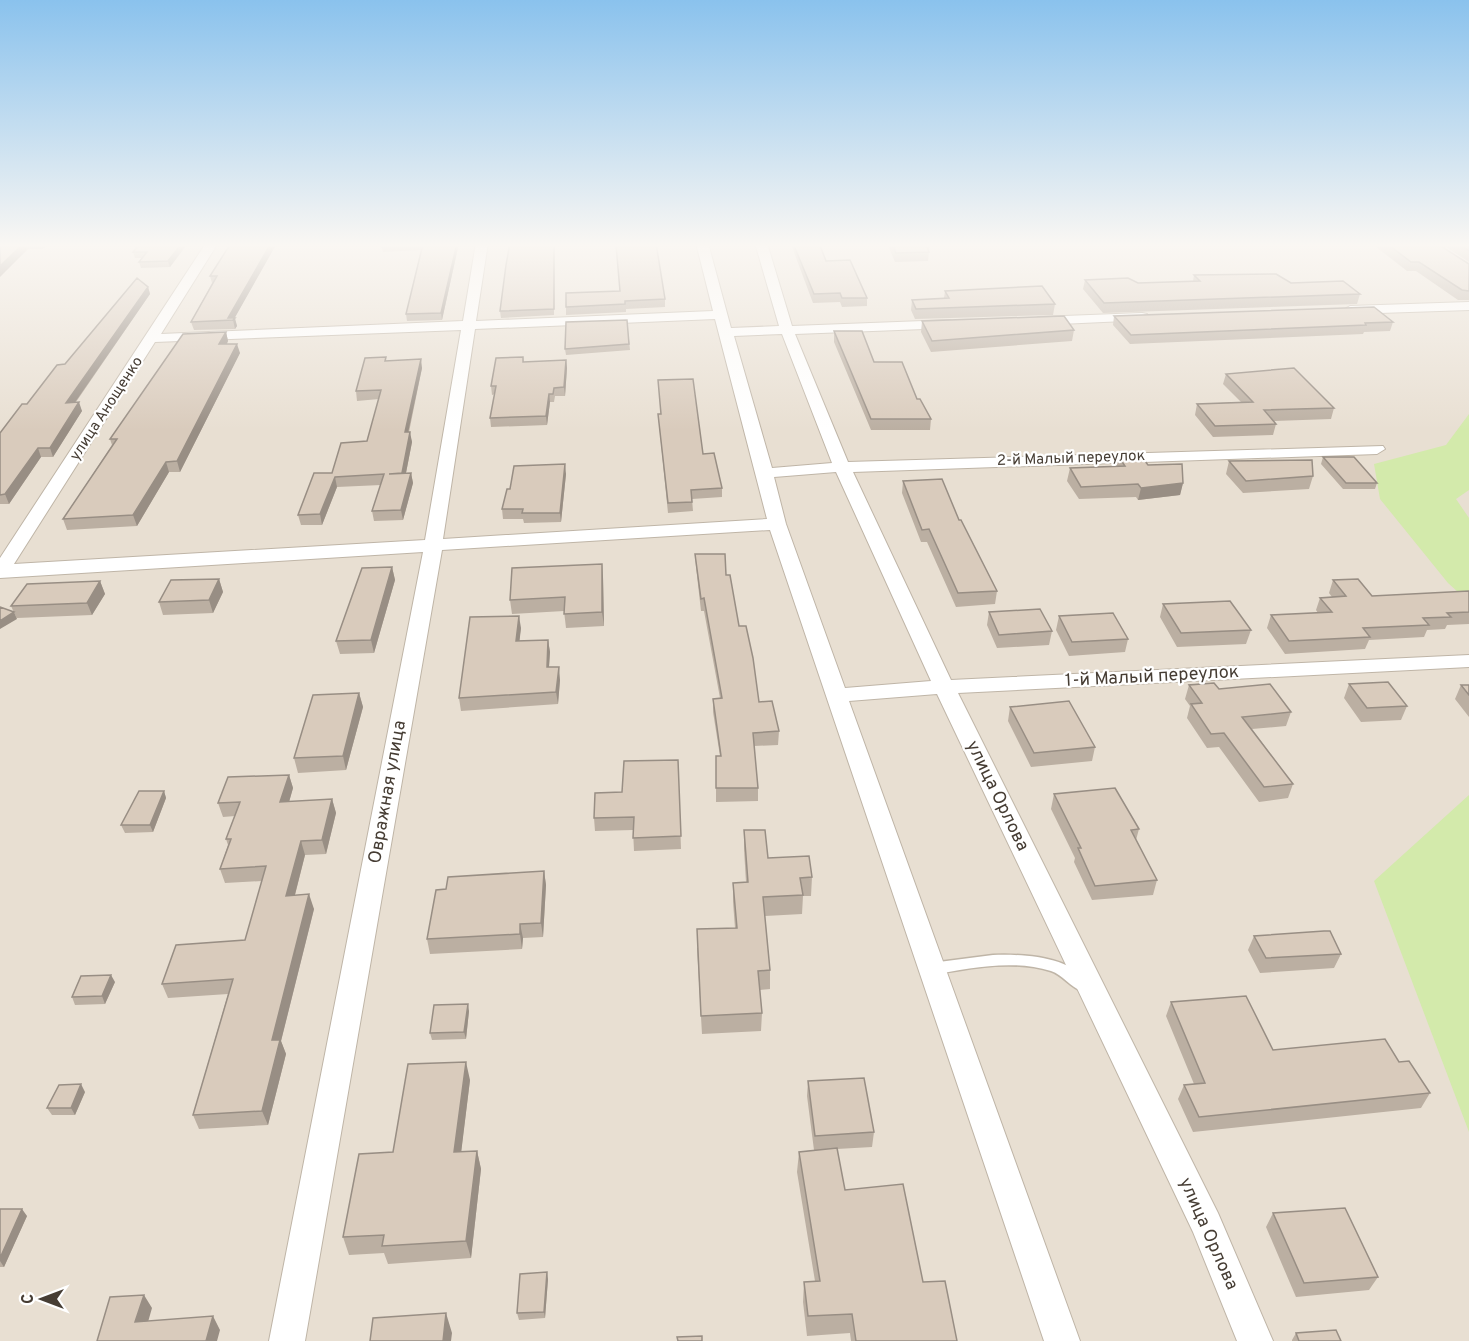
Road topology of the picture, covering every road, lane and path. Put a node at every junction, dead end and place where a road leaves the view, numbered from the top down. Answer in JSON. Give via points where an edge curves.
{"nodes":[{"id":1,"x":173,"y":306,"type":"edge"},
{"id":2,"x":471,"y":306,"type":"edge"},
{"id":3,"x":718,"y":306,"type":"edge"},
{"id":4,"x":780,"y":306,"type":"edge"},
{"id":5,"x":1469,"y":306,"type":"edge"},
{"id":6,"x":1337,"y":310,"type":"edge"},
{"id":7,"x":1158,"y":317,"type":"edge"},
{"id":8,"x":1026,"y":321,"type":"edge"},
{"id":9,"x":722,"y":323,"type":"junction"},
{"id":10,"x":967,"y":323,"type":"edge"},
{"id":11,"x":468,"y":326,"type":"junction"},
{"id":12,"x":787,"y":330,"type":"junction"},
{"id":13,"x":153,"y":338,"type":"junction"},
{"id":14,"x":1377,"y":449,"type":"dead end"},
{"id":15,"x":842,"y":467,"type":"junction"},
{"id":16,"x":766,"y":472,"type":"junction"},
{"id":17,"x":777,"y":524,"type":"junction"},
{"id":18,"x":433,"y":547,"type":"junction"},
{"id":19,"x":1,"y":571,"type":"edge"},
{"id":20,"x":1469,"y":661,"type":"edge"},
{"id":21,"x":944,"y":687,"type":"junction"},
{"id":22,"x":835,"y":695,"type":"junction"},
{"id":23,"x":931,"y":969,"type":"junction"},
{"id":24,"x":1092,"y":992,"type":"junction"},
{"id":25,"x":287,"y":1341,"type":"edge"},
{"id":26,"x":1062,"y":1341,"type":"edge"},
{"id":27,"x":1255,"y":1341,"type":"edge"}],
"edges":[{"from":1,"to":13,"type":"street","name":"улица Анощенко"},
{"from":2,"to":11,"type":"street","name":"Овражная улица"},
{"from":3,"to":9,"type":"street"},
{"from":4,"to":12,"type":"street","name":"улица Орлова"},
{"from":5,"to":6,"type":"street"},
{"from":7,"to":8,"type":"street"},
{"from":9,"to":11,"type":"street"},
{"from":9,"to":12,"type":"street"},
{"from":9,"to":16,"type":"street"},
{"from":10,"to":12,"type":"street"},
{"from":11,"to":13,"type":"street"},
{"from":11,"to":18,"type":"street","name":"Овражная улица"},
{"from":12,"to":15,"type":"street","name":"улица Орлова"},
{"from":13,"to":19,"type":"street","name":"улица Анощенко"},
{"from":14,"to":15,"type":"street","name":"2-й Малый переулок"},
{"from":15,"to":16,"type":"street","name":"2-й Малый переулок"},
{"from":15,"to":21,"type":"street","name":"улица Орлова"},
{"from":16,"to":17,"type":"street"},
{"from":17,"to":18,"type":"street"},
{"from":17,"to":22,"type":"street"},
{"from":18,"to":19,"type":"street"},
{"from":18,"to":25,"type":"street","name":"Овражная улица"},
{"from":20,"to":21,"type":"street","name":"1-й Малый переулок"},
{"from":21,"to":22,"type":"street","name":"1-й Малый переулок"},
{"from":21,"to":24,"type":"street","name":"улица Орлова"},
{"from":22,"to":23,"type":"street"},
{"from":23,"to":24,"type":"lane","via":[[1012,960],[1056,967]]},
{"from":23,"to":26,"type":"street"},
{"from":24,"to":27,"type":"street","name":"улица Орлова","via":[[1206,1224]]}]}
